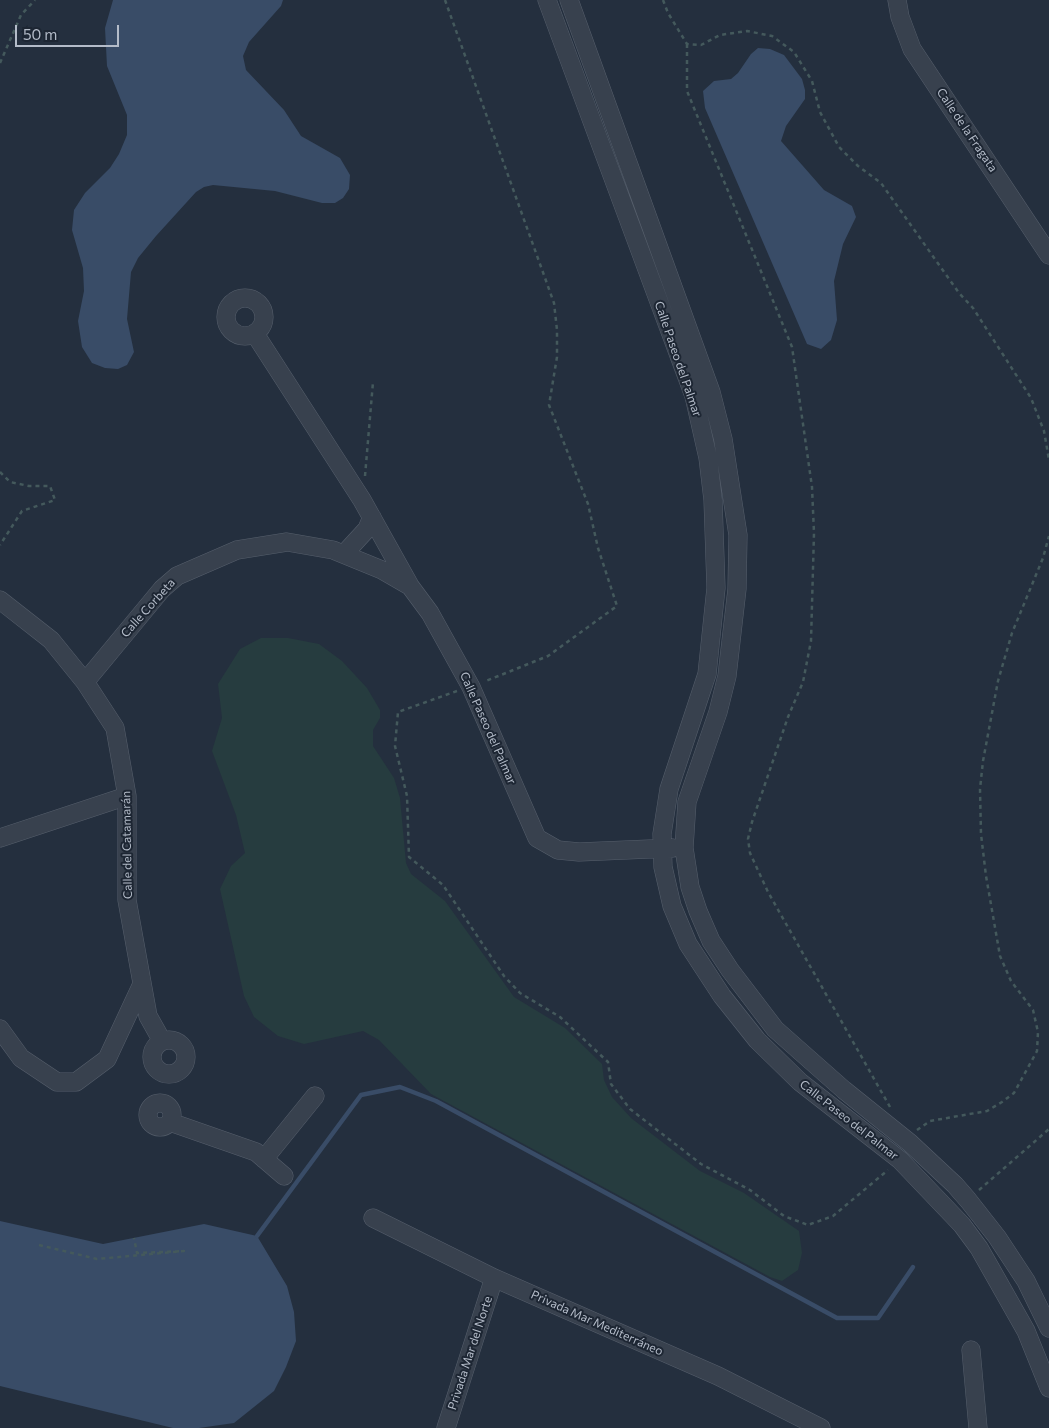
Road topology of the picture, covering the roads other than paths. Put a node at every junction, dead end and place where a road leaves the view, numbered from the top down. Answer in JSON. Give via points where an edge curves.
{"nodes":[{"id":1,"x":547,"y":0,"type":"edge"},
{"id":2,"x":569,"y":0,"type":"edge"},
{"id":3,"x":897,"y":0,"type":"edge"},
{"id":4,"x":1049,"y":255,"type":"edge"},
{"id":5,"x":255,"y":334,"type":"dead end"},
{"id":6,"x":372,"y":516,"type":"junction"},
{"id":7,"x":344,"y":554,"type":"junction"},
{"id":8,"x":410,"y":586,"type":"junction"},
{"id":9,"x":0,"y":600,"type":"edge"},
{"id":10,"x":85,"y":682,"type":"junction"},
{"id":11,"x":127,"y":796,"type":"junction"},
{"id":12,"x":0,"y":838,"type":"edge"},
{"id":13,"x":684,"y":848,"type":"junction"},
{"id":14,"x":662,"y":849,"type":"junction"},
{"id":15,"x":142,"y":984,"type":"junction"},
{"id":16,"x":0,"y":1029,"type":"edge"},
{"id":17,"x":162,"y":1041,"type":"junction"},
{"id":18,"x":168,"y":1074,"type":"junction"},
{"id":19,"x":315,"y":1096,"type":"dead end"},
{"id":20,"x":264,"y":1159,"type":"junction"},
{"id":21,"x":284,"y":1176,"type":"dead end"},
{"id":22,"x":955,"y":1185,"type":"junction"},
{"id":23,"x":940,"y":1201,"type":"junction"},
{"id":24,"x":373,"y":1218,"type":"dead end"},
{"id":25,"x":998,"y":1237,"type":"junction"},
{"id":26,"x":979,"y":1248,"type":"junction"},
{"id":27,"x":494,"y":1278,"type":"junction"},
{"id":28,"x":1049,"y":1328,"type":"edge"},
{"id":29,"x":971,"y":1350,"type":"dead end"},
{"id":30,"x":1049,"y":1388,"type":"edge"},
{"id":31,"x":446,"y":1428,"type":"edge"},
{"id":32,"x":821,"y":1428,"type":"edge"},
{"id":33,"x":978,"y":1428,"type":"edge"}],
"edges":[{"from":1,"to":14,"type":"street","name":"Calle Paseo del Palmar","via":[[694,396],[708,458],[716,588],[712,634],[704,681],[669,789]]},
{"from":2,"to":13,"type":"street","name":"Calle Paseo del Palmar","via":[[711,392],[723,439],[738,534],[736,598],[727,676],[687,802]]},
{"from":3,"to":4,"type":"street","name":"Calle de la Fragata","via":[[912,49]]},
{"from":5,"to":6,"type":"street","name":"Calle Paseo del Palmar"},
{"from":6,"to":7,"type":"street","via":[[367,529]]},
{"from":6,"to":8,"type":"street","name":"Calle Paseo del Palmar"},
{"from":7,"to":8,"type":"street","name":"Calle Corbeta"},
{"from":7,"to":10,"type":"street","name":"Calle Corbeta","via":[[287,542],[236,550],[205,562],[177,576],[162,589]]},
{"from":8,"to":14,"type":"street","name":"Calle Paseo del Palmar","via":[[430,613],[471,687],[537,838],[558,850],[578,852]]},
{"from":9,"to":10,"type":"street","name":"Calle del Catamarán","via":[[51,640]]},
{"from":10,"to":11,"type":"street","name":"Calle del Catamarán","via":[[115,728]]},
{"from":11,"to":12,"type":"street"},
{"from":11,"to":15,"type":"street","name":"Calle del Catamarán","via":[[127,900]]},
{"from":13,"to":14,"type":"street","name":"Calle Paseo del Palmar"},
{"from":13,"to":22,"type":"street","name":"Calle Paseo del Palmar","via":[[690,887],[711,941],[754,1002],[802,1054],[910,1143]]},
{"from":14,"to":23,"type":"street","name":"Calle Paseo del Palmar","via":[[678,921],[688,944],[722,996],[757,1040],[800,1082],[900,1160]]},
{"from":15,"to":16,"type":"street","via":[[107,1059],[76,1082],[57,1082],[21,1058]]},
{"from":15,"to":17,"type":"street","name":"Calle del Catamarán","via":[[148,1016]]},
{"from":17,"to":18,"type":"street","via":[[154,1047],[151,1057],[158,1070]]},
{"from":17,"to":18,"type":"street","via":[[177,1042],[186,1054],[181,1069]]},
{"from":18,"to":20,"type":"street","via":[[163,1103],[154,1104],[148,1116],[153,1124],[162,1126],[170,1122],[256,1152]]},
{"from":19,"to":20,"type":"street"},
{"from":20,"to":21,"type":"street"},
{"from":22,"to":23,"type":"street"},
{"from":22,"to":25,"type":"street","name":"Calle Paseo del Palmar"},
{"from":23,"to":26,"type":"street","name":"Calle Paseo del Palmar"},
{"from":24,"to":27,"type":"street","name":"Privada Mar Mediterráneo"},
{"from":25,"to":26,"type":"street"},
{"from":25,"to":28,"type":"street","name":"Calle Paseo del Palmar","via":[[1026,1281]]},
{"from":26,"to":30,"type":"street","name":"Calle Paseo del Palmar","via":[[1026,1331]]},
{"from":27,"to":31,"type":"street","name":"Privada Mar del Norte"},
{"from":27,"to":32,"type":"street","name":"Privada Mar Mediterráneo","via":[[718,1376]]},
{"from":29,"to":33,"type":"street"}]}
